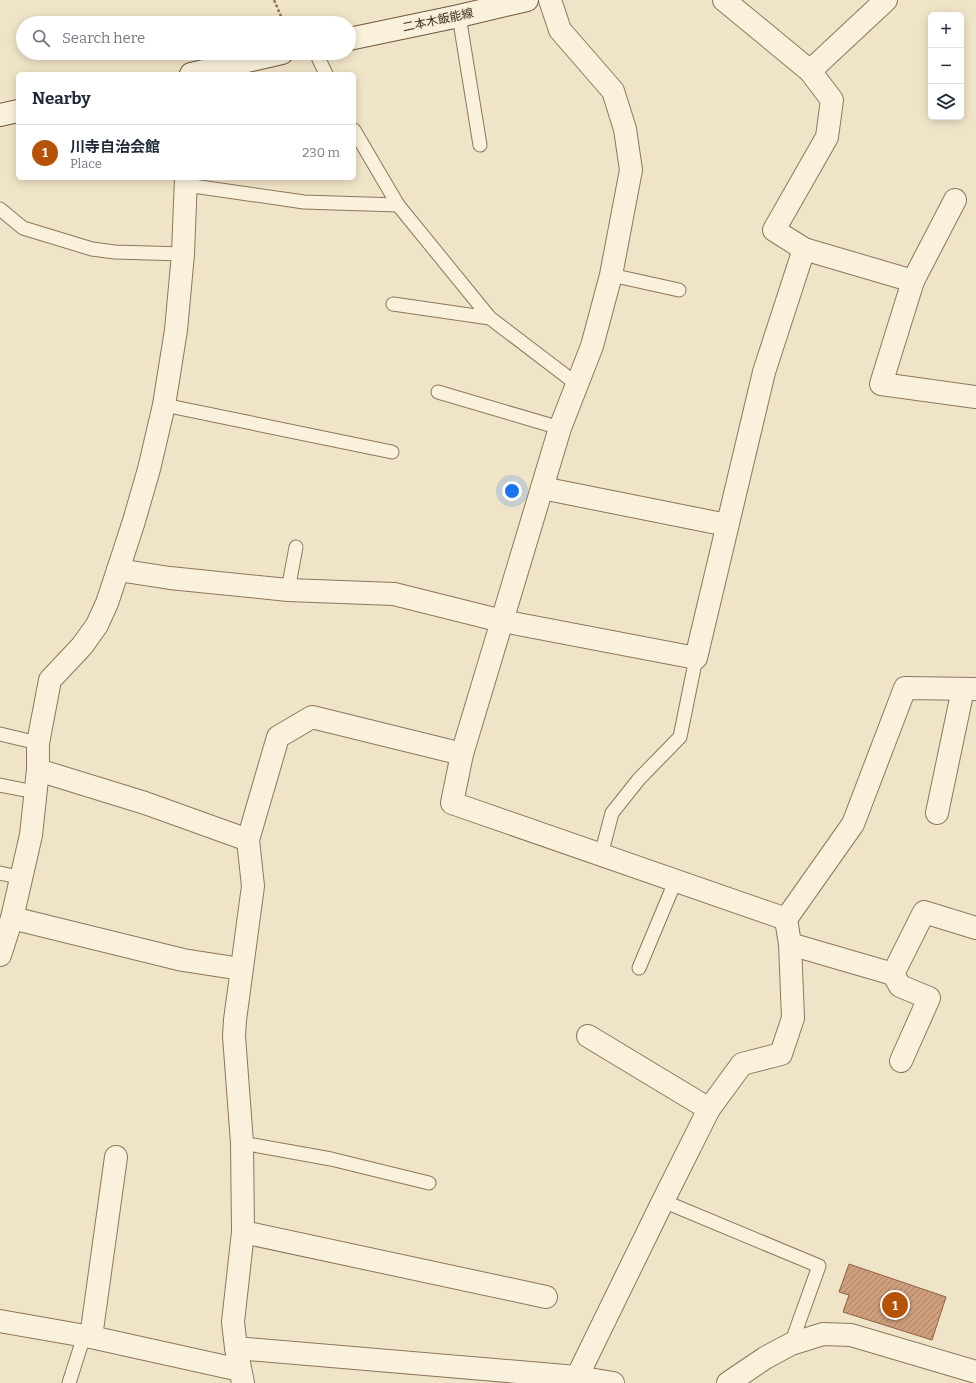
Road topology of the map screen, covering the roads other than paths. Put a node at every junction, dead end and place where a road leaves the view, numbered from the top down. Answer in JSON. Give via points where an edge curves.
{"nodes":[{"id":1,"x":527,"y":0,"type":"edge"},
{"id":2,"x":550,"y":0,"type":"edge"},
{"id":3,"x":724,"y":0,"type":"edge"},
{"id":4,"x":886,"y":0,"type":"edge"},
{"id":5,"x":459,"y":16,"type":"junction"},
{"id":6,"x":356,"y":37,"type":"edge"},
{"id":7,"x":252,"y":60,"type":"edge"},
{"id":8,"x":319,"y":60,"type":"edge"},
{"id":9,"x":810,"y":71,"type":"junction"},
{"id":10,"x":200,"y":72,"type":"edge"},
{"id":11,"x":325,"y":72,"type":"edge"},
{"id":12,"x":16,"y":111,"type":"edge"},
{"id":13,"x":0,"y":115,"type":"edge"},
{"id":14,"x":356,"y":133,"type":"edge"},
{"id":15,"x":480,"y":145,"type":"dead end"},
{"id":16,"x":186,"y":182,"type":"edge"},
{"id":17,"x":955,"y":200,"type":"dead end"},
{"id":18,"x":398,"y":205,"type":"junction"},
{"id":19,"x":0,"y":209,"type":"edge"},
{"id":20,"x":804,"y":249,"type":"junction"},
{"id":21,"x":183,"y":254,"type":"junction"},
{"id":22,"x":611,"y":275,"type":"junction"},
{"id":23,"x":913,"y":281,"type":"junction"},
{"id":24,"x":679,"y":290,"type":"dead end"},
{"id":25,"x":393,"y":304,"type":"dead end"},
{"id":26,"x":490,"y":318,"type":"junction"},
{"id":27,"x":578,"y":385,"type":"junction"},
{"id":28,"x":438,"y":392,"type":"dead end"},
{"id":29,"x":976,"y":397,"type":"edge"},
{"id":30,"x":164,"y":405,"type":"junction"},
{"id":31,"x":560,"y":428,"type":"junction"},
{"id":32,"x":392,"y":452,"type":"dead end"},
{"id":33,"x":542,"y":488,"type":"junction"},
{"id":34,"x":727,"y":525,"type":"junction"},
{"id":35,"x":296,"y":547,"type":"dead end"},
{"id":36,"x":118,"y":570,"type":"junction"},
{"id":37,"x":288,"y":590,"type":"junction"},
{"id":38,"x":502,"y":621,"type":"junction"},
{"id":39,"x":696,"y":658,"type":"junction"},
{"id":40,"x":969,"y":689,"type":"edge"},
{"id":41,"x":0,"y":734,"type":"edge"},
{"id":42,"x":38,"y":743,"type":"junction"},
{"id":43,"x":462,"y":754,"type":"junction"},
{"id":44,"x":38,"y":770,"type":"junction"},
{"id":45,"x":0,"y":785,"type":"edge"},
{"id":46,"x":35,"y":792,"type":"junction"},
{"id":47,"x":937,"y":813,"type":"dead end"},
{"id":48,"x":248,"y":840,"type":"junction"},
{"id":49,"x":601,"y":855,"type":"junction"},
{"id":50,"x":0,"y":873,"type":"edge"},
{"id":51,"x":22,"y":878,"type":"junction"},
{"id":52,"x":675,"y":882,"type":"junction"},
{"id":53,"x":12,"y":918,"type":"junction"},
{"id":54,"x":786,"y":919,"type":"junction"},
{"id":55,"x":976,"y":928,"type":"edge"},
{"id":56,"x":790,"y":944,"type":"junction"},
{"id":57,"x":0,"y":955,"type":"edge"},
{"id":58,"x":639,"y":968,"type":"dead end"},
{"id":59,"x":242,"y":969,"type":"junction"},
{"id":60,"x":893,"y":974,"type":"junction"},
{"id":61,"x":588,"y":1036,"type":"dead end"},
{"id":62,"x":901,"y":1061,"type":"dead end"},
{"id":63,"x":709,"y":1109,"type":"junction"},
{"id":64,"x":242,"y":1143,"type":"junction"},
{"id":65,"x":116,"y":1156,"type":"dead end"},
{"id":66,"x":429,"y":1184,"type":"dead end"},
{"id":67,"x":663,"y":1201,"type":"junction"},
{"id":68,"x":243,"y":1232,"type":"junction"},
{"id":69,"x":546,"y":1297,"type":"dead end"},
{"id":70,"x":0,"y":1321,"type":"edge"},
{"id":71,"x":87,"y":1337,"type":"junction"},
{"id":72,"x":791,"y":1344,"type":"junction"},
{"id":73,"x":236,"y":1348,"type":"junction"},
{"id":74,"x":976,"y":1372,"type":"edge"},
{"id":75,"x":241,"y":1377,"type":"edge"},
{"id":76,"x":577,"y":1377,"type":"junction"},
{"id":77,"x":69,"y":1383,"type":"edge"},
{"id":78,"x":613,"y":1383,"type":"edge"},
{"id":79,"x":728,"y":1383,"type":"edge"}],
"edges":[{"from":1,"to":5,"type":"street","name":"二本木飯能線"},
{"from":2,"to":22,"type":"street","via":[[560,30],[613,91],[625,129],[631,170]]},
{"from":3,"to":9,"type":"street"},
{"from":4,"to":9,"type":"street"},
{"from":5,"to":6,"type":"street","name":"二本木飯能線"},
{"from":5,"to":15,"type":"lane"},
{"from":7,"to":10,"type":"street"},
{"from":8,"to":11,"type":"lane"},
{"from":9,"to":20,"type":"street","via":[[832,100],[827,137],[774,230]]},
{"from":12,"to":13,"type":"street"},
{"from":14,"to":18,"type":"lane"},
{"from":16,"to":18,"type":"lane","via":[[304,202]]},
{"from":16,"to":21,"type":"street"},
{"from":17,"to":23,"type":"street"},
{"from":18,"to":26,"type":"lane"},
{"from":19,"to":21,"type":"lane","via":[[23,228],[92,249]]},
{"from":20,"to":23,"type":"street"},
{"from":20,"to":34,"type":"street","via":[[764,372]]},
{"from":21,"to":30,"type":"street","via":[[176,330]]},
{"from":22,"to":24,"type":"lane"},
{"from":22,"to":27,"type":"street","via":[[592,346]]},
{"from":23,"to":29,"type":"street","via":[[882,384]]},
{"from":25,"to":26,"type":"lane"},
{"from":26,"to":27,"type":"lane"},
{"from":27,"to":31,"type":"street"},
{"from":28,"to":31,"type":"lane"},
{"from":30,"to":32,"type":"lane"},
{"from":30,"to":36,"type":"street","via":[[149,469]]},
{"from":31,"to":33,"type":"street"},
{"from":33,"to":34,"type":"street"},
{"from":33,"to":38,"type":"street"},
{"from":34,"to":39,"type":"street"},
{"from":35,"to":37,"type":"lane"},
{"from":36,"to":37,"type":"street"},
{"from":36,"to":42,"type":"street","via":[[97,625],[82,646],[50,680]]},
{"from":37,"to":38,"type":"street","via":[[394,594]]},
{"from":38,"to":39,"type":"street"},
{"from":38,"to":43,"type":"street"},
{"from":39,"to":49,"type":"lane","via":[[680,737],[639,779],[612,813]]},
{"from":40,"to":47,"type":"street"},
{"from":40,"to":54,"type":"street","via":[[905,688],[853,824]]},
{"from":41,"to":42,"type":"lane"},
{"from":42,"to":44,"type":"street"},
{"from":43,"to":48,"type":"street","via":[[312,717],[278,736]]},
{"from":43,"to":49,"type":"street","via":[[452,803]]},
{"from":44,"to":46,"type":"street"},
{"from":44,"to":48,"type":"street","via":[[145,803]]},
{"from":45,"to":46,"type":"lane"},
{"from":46,"to":51,"type":"street","via":[[31,835]]},
{"from":48,"to":59,"type":"street","via":[[253,886]]},
{"from":49,"to":52,"type":"street"},
{"from":50,"to":51,"type":"lane"},
{"from":51,"to":53,"type":"street"},
{"from":52,"to":54,"type":"street"},
{"from":52,"to":58,"type":"lane"},
{"from":53,"to":57,"type":"street"},
{"from":53,"to":59,"type":"street","via":[[183,960]]},
{"from":54,"to":56,"type":"street"},
{"from":55,"to":60,"type":"street","via":[[924,912]]},
{"from":56,"to":60,"type":"street"},
{"from":56,"to":63,"type":"street","via":[[793,1018],[780,1054],[742,1064]]},
{"from":59,"to":64,"type":"street","via":[[234,1036]]},
{"from":60,"to":62,"type":"street","via":[[900,986],[929,998]]},
{"from":61,"to":63,"type":"street"},
{"from":63,"to":67,"type":"street"},
{"from":64,"to":66,"type":"lane","via":[[331,1159]]},
{"from":64,"to":68,"type":"street"},
{"from":65,"to":71,"type":"street"},
{"from":67,"to":72,"type":"lane","via":[[819,1266]]},
{"from":67,"to":76,"type":"street"},
{"from":68,"to":69,"type":"street"},
{"from":68,"to":73,"type":"street","via":[[233,1322]]},
{"from":70,"to":71,"type":"street"},
{"from":71,"to":75,"type":"street"},
{"from":71,"to":77,"type":"lane"},
{"from":72,"to":74,"type":"street","via":[[823,1334],[851,1335]]},
{"from":72,"to":79,"type":"street"},
{"from":73,"to":75,"type":"street"},
{"from":73,"to":76,"type":"street"},
{"from":76,"to":78,"type":"street"}]}
